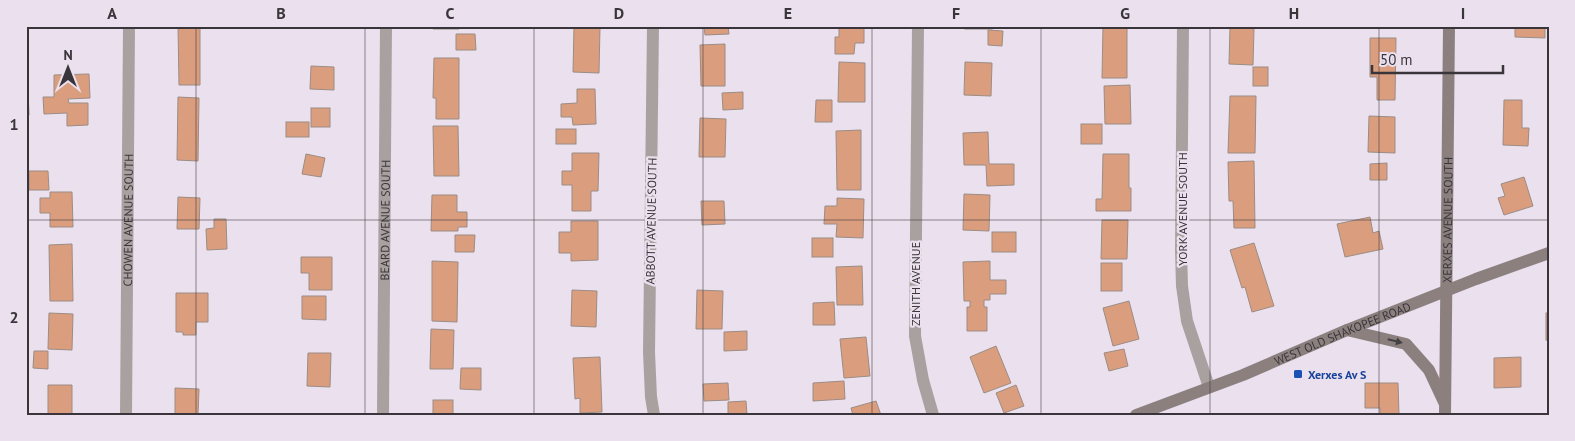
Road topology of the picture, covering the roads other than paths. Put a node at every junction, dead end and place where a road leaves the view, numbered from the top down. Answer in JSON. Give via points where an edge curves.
{"nodes":[{"id":1,"x":129,"y":26,"type":"edge"},
{"id":2,"x":386,"y":26,"type":"edge"},
{"id":3,"x":653,"y":26,"type":"edge"},
{"id":4,"x":918,"y":26,"type":"edge"},
{"id":5,"x":1183,"y":26,"type":"edge"},
{"id":6,"x":1449,"y":26,"type":"edge"},
{"id":7,"x":1549,"y":253,"type":"edge"},
{"id":8,"x":1447,"y":290,"type":"junction"},
{"id":9,"x":1347,"y":330,"type":"junction"},
{"id":10,"x":1209,"y":388,"type":"junction"},
{"id":11,"x":1445,"y":410,"type":"edge"},
{"id":12,"x":126,"y":415,"type":"edge"},
{"id":13,"x":383,"y":415,"type":"edge"},
{"id":14,"x":654,"y":415,"type":"edge"},
{"id":15,"x":933,"y":415,"type":"edge"},
{"id":16,"x":1136,"y":415,"type":"edge"}],
"edges":[{"from":1,"to":12,"type":"street","name":"CHOWEN AVENUE SOUTH"},
{"from":2,"to":13,"type":"street","name":"BEARD AVENUE SOUTH"},
{"from":3,"to":14,"type":"street","name":"ABBOTT AVENUE SOUTH","via":[[650,352]]},
{"from":4,"to":15,"type":"street","name":"ZENITH AVENUE","via":[[915,336]]},
{"from":5,"to":10,"type":"street","name":"YORK AVENUE SOUTH","via":[[1182,286],[1187,321]]},
{"from":6,"to":8,"type":"main road","name":"XERXES AVENUE SOUTH"},
{"from":7,"to":8,"type":"main road","name":"WEST OLD SHAKOPEE ROAD"},
{"from":8,"to":9,"type":"main road","name":"WEST OLD SHAKOPEE ROAD"},
{"from":8,"to":11,"type":"main road","name":"XERXES AVENUE SOUTH"},
{"from":9,"to":10,"type":"main road","name":"WEST OLD SHAKOPEE ROAD"},
{"from":9,"to":11,"type":"main road","one_way":true,"via":[[1406,344],[1429,370]]},
{"from":10,"to":16,"type":"main road","name":"WEST OLD SHAKOPEE ROAD"}]}
